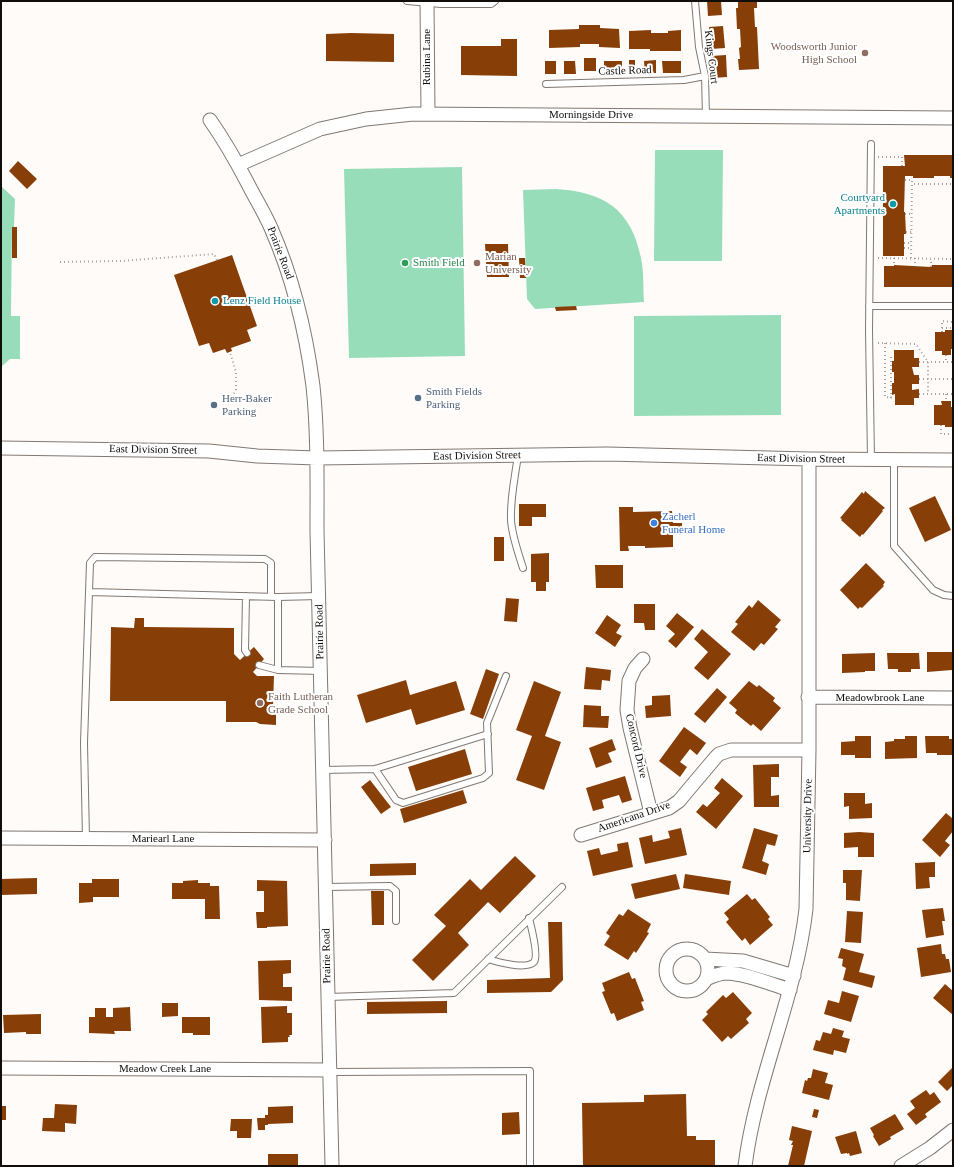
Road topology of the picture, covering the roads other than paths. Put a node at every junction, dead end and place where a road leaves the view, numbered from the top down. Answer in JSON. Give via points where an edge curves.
{"nodes":[{"id":1,"x":407,"y":1,"type":"edge"},
{"id":2,"x":495,"y":1,"type":"edge"},
{"id":3,"x":695,"y":1,"type":"edge"},
{"id":4,"x":427,"y":2,"type":"edge"},
{"id":5,"x":706,"y":76,"type":"junction"},
{"id":6,"x":546,"y":84,"type":"dead end"},
{"id":7,"x":428,"y":114,"type":"junction"},
{"id":8,"x":706,"y":116,"type":"junction"},
{"id":9,"x":953,"y":118,"type":"edge"},
{"id":10,"x":210,"y":120,"type":"dead end"},
{"id":11,"x":871,"y":144,"type":"dead end"},
{"id":12,"x":238,"y":165,"type":"junction"},
{"id":13,"x":868,"y":306,"type":"junction"},
{"id":14,"x":953,"y":306,"type":"edge"},
{"id":15,"x":1,"y":448,"type":"edge"},
{"id":16,"x":518,"y":456,"type":"junction"},
{"id":17,"x":317,"y":458,"type":"junction"},
{"id":18,"x":808,"y":459,"type":"junction"},
{"id":19,"x":872,"y":460,"type":"junction"},
{"id":20,"x":894,"y":460,"type":"junction"},
{"id":21,"x":953,"y":460,"type":"edge"},
{"id":22,"x":523,"y":568,"type":"dead end"},
{"id":23,"x":88,"y":592,"type":"junction"},
{"id":24,"x":246,"y":596,"type":"junction"},
{"id":25,"x":319,"y":596,"type":"junction"},
{"id":26,"x":953,"y":596,"type":"edge"},
{"id":27,"x":271,"y":597,"type":"junction"},
{"id":28,"x":278,"y":597,"type":"junction"},
{"id":29,"x":247,"y":653,"type":"dead end"},
{"id":30,"x":643,"y":659,"type":"dead end"},
{"id":31,"x":259,"y":665,"type":"dead end"},
{"id":32,"x":278,"y":670,"type":"junction"},
{"id":33,"x":321,"y":671,"type":"junction"},
{"id":34,"x":506,"y":676,"type":"dead end"},
{"id":35,"x":808,"y":697,"type":"junction"},
{"id":36,"x":953,"y":698,"type":"edge"},
{"id":37,"x":488,"y":734,"type":"junction"},
{"id":38,"x":809,"y":750,"type":"junction"},
{"id":39,"x":375,"y":769,"type":"junction"},
{"id":40,"x":323,"y":770,"type":"junction"},
{"id":41,"x":651,"y":813,"type":"junction"},
{"id":42,"x":581,"y":835,"type":"dead end"},
{"id":43,"x":1,"y":838,"type":"edge"},
{"id":44,"x":86,"y":839,"type":"junction"},
{"id":45,"x":324,"y":840,"type":"junction"},
{"id":46,"x":562,"y":887,"type":"dead end"},
{"id":47,"x":326,"y":888,"type":"junction"},
{"id":48,"x":529,"y":918,"type":"junction"},
{"id":49,"x":396,"y":921,"type":"dead end"},
{"id":50,"x":488,"y":959,"type":"junction"},
{"id":51,"x":704,"y":959,"type":"junction"},
{"id":52,"x":794,"y":976,"type":"junction"},
{"id":53,"x":706,"y":979,"type":"junction"},
{"id":54,"x":790,"y":990,"type":"junction"},
{"id":55,"x":328,"y":998,"type":"junction"},
{"id":56,"x":1,"y":1068,"type":"edge"},
{"id":57,"x":330,"y":1071,"type":"junction"},
{"id":58,"x":953,"y":1130,"type":"edge"},
{"id":59,"x":332,"y":1166,"type":"edge"},
{"id":60,"x":530,"y":1166,"type":"edge"},
{"id":61,"x":745,"y":1166,"type":"edge"},
{"id":62,"x":901,"y":1166,"type":"edge"}],
"edges":[{"from":1,"to":4,"type":"lane"},
{"from":2,"to":4,"type":"lane","via":[[491,4]]},
{"from":3,"to":5,"type":"lane","name":"Kings Court","via":[[698,47]]},
{"from":4,"to":7,"type":"street","name":"Rubina Lane"},
{"from":5,"to":6,"type":"lane","name":"Castle Road","via":[[684,80]]},
{"from":5,"to":8,"type":"lane","name":"Kings Court"},
{"from":7,"to":8,"type":"street","name":"Morningside Drive"},
{"from":7,"to":12,"type":"street","name":"Morningside Drive","via":[[379,117],[326,127]]},
{"from":8,"to":9,"type":"street","name":"Morningside Drive"},
{"from":10,"to":12,"type":"street","name":"Prairie Road"},
{"from":11,"to":13,"type":"lane"},
{"from":12,"to":17,"type":"street","name":"Prairie Road","via":[[276,239],[300,314],[312,385]]},
{"from":13,"to":14,"type":"lane"},
{"from":13,"to":19,"type":"lane"},
{"from":15,"to":17,"type":"street","name":"East Division Street","via":[[209,451]]},
{"from":16,"to":17,"type":"street","name":"East Division Street"},
{"from":16,"to":18,"type":"street","name":"East Division Street","via":[[607,454]]},
{"from":16,"to":22,"type":"lane","via":[[511,521]]},
{"from":17,"to":25,"type":"street","name":"Prairie Road"},
{"from":18,"to":19,"type":"street","name":"East Division Street"},
{"from":18,"to":35,"type":"street","name":"University Drive"},
{"from":19,"to":20,"type":"street","name":"East Division Street"},
{"from":20,"to":21,"type":"street","name":"East Division Street"},
{"from":20,"to":26,"type":"lane","via":[[894,546],[933,590]]},
{"from":23,"to":24,"type":"lane"},
{"from":23,"to":27,"type":"lane","via":[[90,562],[96,557],[265,559],[272,563]]},
{"from":23,"to":44,"type":"lane","via":[[84,743]]},
{"from":24,"to":27,"type":"lane"},
{"from":24,"to":29,"type":"lane"},
{"from":25,"to":28,"type":"lane"},
{"from":25,"to":33,"type":"street","name":"Prairie Road"},
{"from":27,"to":28,"type":"lane"},
{"from":28,"to":32,"type":"lane"},
{"from":30,"to":41,"type":"street","name":"Concord Drive","via":[[629,681],[627,710]]},
{"from":31,"to":32,"type":"lane"},
{"from":32,"to":33,"type":"lane"},
{"from":33,"to":40,"type":"street","name":"Prairie Road"},
{"from":34,"to":37,"type":"lane","via":[[487,722]]},
{"from":35,"to":36,"type":"street","name":"Meadowbrook Lane"},
{"from":35,"to":38,"type":"street","name":"University Drive"},
{"from":37,"to":39,"type":"lane"},
{"from":37,"to":39,"type":"lane","via":[[489,773],[469,783],[402,803],[396,800]]},
{"from":38,"to":41,"type":"street","name":"Americana Drive","via":[[723,752],[679,800],[669,808]]},
{"from":38,"to":52,"type":"street","name":"University Drive","via":[[806,903],[803,936]]},
{"from":39,"to":40,"type":"lane"},
{"from":40,"to":45,"type":"street","name":"Prairie Road"},
{"from":41,"to":42,"type":"street","name":"Americana Drive"},
{"from":43,"to":44,"type":"street","name":"Mariearl Lane"},
{"from":44,"to":45,"type":"street","name":"Mariearl Lane"},
{"from":45,"to":47,"type":"street","name":"Prairie Road"},
{"from":46,"to":48,"type":"lane"},
{"from":47,"to":49,"type":"lane","via":[[390,886],[396,891]]},
{"from":47,"to":55,"type":"street","name":"Prairie Road"},
{"from":48,"to":50,"type":"lane"},
{"from":48,"to":50,"type":"lane","via":[[535,938],[534,962],[529,965],[505,965]]},
{"from":50,"to":55,"type":"lane","via":[[454,993]]},
{"from":51,"to":52,"type":"street","via":[[742,961]]},
{"from":51,"to":53,"type":"street","via":[[708,972]]},
{"from":51,"to":53,"type":"street","via":[[692,950],[677,952],[667,964],[666,972],[673,985],[687,991],[695,989]]},
{"from":52,"to":54,"type":"street","name":"University Drive"},
{"from":53,"to":54,"type":"street","via":[[726,973]]},
{"from":54,"to":61,"type":"street","name":"University Drive","via":[[757,1104]]},
{"from":55,"to":57,"type":"street","name":"Prairie Road"},
{"from":56,"to":57,"type":"street","name":"Meadow Creek Lane"},
{"from":57,"to":59,"type":"street","name":"Prairie Road"},
{"from":57,"to":60,"type":"lane","via":[[530,1071]]},
{"from":58,"to":62,"type":"street"}]}
